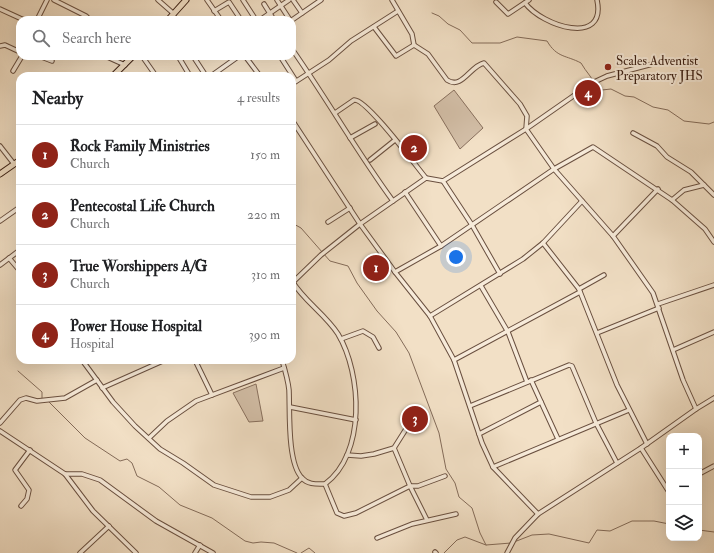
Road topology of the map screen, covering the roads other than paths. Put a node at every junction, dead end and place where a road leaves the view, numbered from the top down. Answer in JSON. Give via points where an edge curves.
{"nodes":[{"id":1,"x":47,"y":0,"type":"edge"},
{"id":2,"x":54,"y":0,"type":"edge"},
{"id":3,"x":66,"y":0,"type":"edge"},
{"id":4,"x":158,"y":0,"type":"edge"},
{"id":5,"x":186,"y":0,"type":"edge"},
{"id":6,"x":207,"y":0,"type":"edge"},
{"id":7,"x":243,"y":0,"type":"edge"},
{"id":8,"x":277,"y":0,"type":"edge"},
{"id":9,"x":289,"y":0,"type":"edge"},
{"id":10,"x":293,"y":0,"type":"edge"},
{"id":11,"x":321,"y":0,"type":"edge"},
{"id":12,"x":392,"y":0,"type":"edge"},
{"id":13,"x":529,"y":0,"type":"edge"},
{"id":14,"x":597,"y":0,"type":"edge"},
{"id":15,"x":496,"y":2,"type":"dead end"},
{"id":16,"x":525,"y":3,"type":"junction"},
{"id":17,"x":264,"y":4,"type":"dead end"},
{"id":18,"x":64,"y":5,"type":"junction"},
{"id":19,"x":281,"y":6,"type":"junction"},
{"id":20,"x":0,"y":9,"type":"edge"},
{"id":21,"x":214,"y":10,"type":"junction"},
{"id":22,"x":398,"y":11,"type":"junction"},
{"id":23,"x":302,"y":13,"type":"junction"},
{"id":24,"x":174,"y":14,"type":"joint"},
{"id":25,"x":270,"y":14,"type":"junction"},
{"id":26,"x":16,"y":16,"type":"edge"},
{"id":27,"x":39,"y":16,"type":"edge"},
{"id":28,"x":83,"y":16,"type":"edge"},
{"id":29,"x":218,"y":16,"type":"edge"},
{"id":30,"x":238,"y":16,"type":"edge"},
{"id":31,"x":253,"y":16,"type":"edge"},
{"id":32,"x":267,"y":16,"type":"edge"},
{"id":33,"x":288,"y":16,"type":"edge"},
{"id":34,"x":296,"y":17,"type":"edge"},
{"id":35,"x":374,"y":28,"type":"junction"},
{"id":36,"x":414,"y":45,"type":"junction"},
{"id":37,"x":0,"y":46,"type":"edge"},
{"id":38,"x":16,"y":50,"type":"edge"},
{"id":39,"x":296,"y":55,"type":"edge"},
{"id":40,"x":20,"y":60,"type":"edge"},
{"id":41,"x":114,"y":60,"type":"edge"},
{"id":42,"x":129,"y":60,"type":"edge"},
{"id":43,"x":145,"y":60,"type":"edge"},
{"id":44,"x":180,"y":60,"type":"edge"},
{"id":45,"x":196,"y":60,"type":"edge"},
{"id":46,"x":233,"y":60,"type":"edge"},
{"id":47,"x":248,"y":60,"type":"edge"},
{"id":48,"x":283,"y":60,"type":"edge"},
{"id":49,"x":664,"y":61,"type":"dead end"},
{"id":50,"x":125,"y":65,"type":"junction"},
{"id":51,"x":13,"y":71,"type":"dead end"},
{"id":52,"x":117,"y":72,"type":"edge"},
{"id":53,"x":153,"y":72,"type":"edge"},
{"id":54,"x":188,"y":72,"type":"edge"},
{"id":55,"x":203,"y":72,"type":"edge"},
{"id":56,"x":217,"y":72,"type":"edge"},
{"id":57,"x":257,"y":72,"type":"edge"},
{"id":58,"x":290,"y":72,"type":"edge"},
{"id":59,"x":308,"y":73,"type":"junction"},
{"id":60,"x":296,"y":81,"type":"edge"},
{"id":61,"x":335,"y":112,"type":"junction"},
{"id":62,"x":375,"y":124,"type":"dead end"},
{"id":63,"x":296,"y":126,"type":"edge"},
{"id":64,"x":526,"y":129,"type":"junction"},
{"id":65,"x":633,"y":134,"type":"dead end"},
{"id":66,"x":350,"y":138,"type":"junction"},
{"id":67,"x":395,"y":140,"type":"junction"},
{"id":68,"x":0,"y":146,"type":"edge"},
{"id":69,"x":370,"y":160,"type":"dead end"},
{"id":70,"x":14,"y":164,"type":"joint"},
{"id":71,"x":554,"y":169,"type":"junction"},
{"id":72,"x":0,"y":174,"type":"edge"},
{"id":73,"x":426,"y":178,"type":"junction"},
{"id":74,"x":443,"y":181,"type":"junction"},
{"id":75,"x":704,"y":185,"type":"junction"},
{"id":76,"x":658,"y":189,"type":"junction"},
{"id":77,"x":405,"y":192,"type":"junction"},
{"id":78,"x":714,"y":195,"type":"edge"},
{"id":79,"x":672,"y":200,"type":"junction"},
{"id":80,"x":393,"y":201,"type":"junction"},
{"id":81,"x":582,"y":201,"type":"junction"},
{"id":82,"x":350,"y":208,"type":"junction"},
{"id":83,"x":16,"y":210,"type":"edge"},
{"id":84,"x":0,"y":221,"type":"edge"},
{"id":85,"x":328,"y":222,"type":"dead end"},
{"id":86,"x":360,"y":224,"type":"junction"},
{"id":87,"x":472,"y":225,"type":"junction"},
{"id":88,"x":613,"y":236,"type":"junction"},
{"id":89,"x":714,"y":242,"type":"edge"},
{"id":90,"x":544,"y":243,"type":"junction"},
{"id":91,"x":441,"y":246,"type":"junction"},
{"id":92,"x":16,"y":253,"type":"edge"},
{"id":93,"x":9,"y":258,"type":"junction"},
{"id":94,"x":0,"y":265,"type":"edge"},
{"id":95,"x":16,"y":266,"type":"edge"},
{"id":96,"x":395,"y":272,"type":"junction"},
{"id":97,"x":500,"y":274,"type":"junction"},
{"id":98,"x":604,"y":275,"type":"dead end"},
{"id":99,"x":296,"y":278,"type":"edge"},
{"id":100,"x":714,"y":285,"type":"edge"},
{"id":101,"x":481,"y":286,"type":"junction"},
{"id":102,"x":296,"y":287,"type":"edge"},
{"id":103,"x":580,"y":291,"type":"junction"},
{"id":104,"x":659,"y":306,"type":"junction"},
{"id":105,"x":430,"y":316,"type":"junction"},
{"id":106,"x":508,"y":332,"type":"junction"},
{"id":107,"x":714,"y":332,"type":"edge"},
{"id":108,"x":597,"y":333,"type":"junction"},
{"id":109,"x":341,"y":339,"type":"junction"},
{"id":110,"x":380,"y":348,"type":"dead end"},
{"id":111,"x":673,"y":350,"type":"junction"},
{"id":112,"x":454,"y":360,"type":"junction"},
{"id":113,"x":85,"y":364,"type":"edge"},
{"id":114,"x":156,"y":364,"type":"edge"},
{"id":115,"x":197,"y":364,"type":"edge"},
{"id":116,"x":283,"y":364,"type":"edge"},
{"id":117,"x":284,"y":368,"type":"junction"},
{"id":118,"x":97,"y":380,"type":"junction"},
{"id":119,"x":529,"y":381,"type":"junction"},
{"id":120,"x":102,"y":388,"type":"junction"},
{"id":121,"x":212,"y":395,"type":"junction"},
{"id":122,"x":714,"y":398,"type":"edge"},
{"id":123,"x":541,"y":402,"type":"junction"},
{"id":124,"x":470,"y":406,"type":"junction"},
{"id":125,"x":290,"y":407,"type":"junction"},
{"id":126,"x":696,"y":409,"type":"junction"},
{"id":127,"x":629,"y":410,"type":"junction"},
{"id":128,"x":356,"y":420,"type":"junction"},
{"id":129,"x":0,"y":423,"type":"edge"},
{"id":130,"x":596,"y":423,"type":"junction"},
{"id":131,"x":406,"y":430,"type":"dead end"},
{"id":132,"x":0,"y":431,"type":"edge"},
{"id":133,"x":479,"y":434,"type":"junction"},
{"id":134,"x":149,"y":438,"type":"junction"},
{"id":135,"x":558,"y":439,"type":"junction"},
{"id":136,"x":647,"y":444,"type":"junction"},
{"id":137,"x":394,"y":448,"type":"junction"},
{"id":138,"x":641,"y":448,"type":"junction"},
{"id":139,"x":30,"y":450,"type":"junction"},
{"id":140,"x":347,"y":455,"type":"junction"},
{"id":141,"x":617,"y":463,"type":"junction"},
{"id":142,"x":714,"y":466,"type":"edge"},
{"id":143,"x":493,"y":467,"type":"junction"},
{"id":144,"x":702,"y":472,"type":"edge"},
{"id":145,"x":65,"y":474,"type":"junction"},
{"id":146,"x":445,"y":476,"type":"dead end"},
{"id":147,"x":302,"y":478,"type":"junction"},
{"id":148,"x":326,"y":484,"type":"junction"},
{"id":149,"x":410,"y":486,"type":"junction"},
{"id":150,"x":666,"y":486,"type":"edge"},
{"id":151,"x":21,"y":506,"type":"dead end"},
{"id":152,"x":456,"y":514,"type":"dead end"},
{"id":153,"x":538,"y":514,"type":"junction"},
{"id":154,"x":427,"y":520,"type":"junction"},
{"id":155,"x":109,"y":526,"type":"junction"},
{"id":156,"x":377,"y":538,"type":"dead end"},
{"id":157,"x":200,"y":545,"type":"junction"},
{"id":158,"x":509,"y":552,"type":"edge"},
{"id":159,"x":80,"y":553,"type":"edge"},
{"id":160,"x":136,"y":553,"type":"edge"},
{"id":161,"x":195,"y":553,"type":"edge"},
{"id":162,"x":213,"y":553,"type":"edge"}],
"edges":[{"from":1,"to":27,"type":"street"},
{"from":2,"to":18,"type":"street"},
{"from":3,"to":18,"type":"street"},
{"from":4,"to":24,"type":"street"},
{"from":5,"to":24,"type":"main road"},
{"from":6,"to":21,"type":"street"},
{"from":7,"to":31,"type":"street"},
{"from":8,"to":19,"type":"street"},
{"from":9,"to":19,"type":"street"},
{"from":10,"to":23,"type":"street"},
{"from":11,"to":23,"type":"street"},
{"from":12,"to":22,"type":"street"},
{"from":13,"to":16,"type":"street"},
{"from":14,"to":16,"type":"street","via":[[596,21],[577,28],[546,21]]},
{"from":15,"to":16,"type":"street","via":[[507,14]]},
{"from":17,"to":25,"type":"street"},
{"from":18,"to":28,"type":"street"},
{"from":19,"to":25,"type":"street"},
{"from":19,"to":33,"type":"street"},
{"from":20,"to":26,"type":"street"},
{"from":21,"to":29,"type":"street"},
{"from":21,"to":30,"type":"street","via":[[229,2]]},
{"from":22,"to":35,"type":"street"},
{"from":22,"to":36,"type":"street","via":[[412,34]]},
{"from":23,"to":34,"type":"street"},
{"from":25,"to":32,"type":"street"},
{"from":35,"to":36,"type":"street","via":[[396,56]]},
{"from":35,"to":59,"type":"street","via":[[351,41],[329,60]]},
{"from":36,"to":64,"type":"street","via":[[428,54],[450,82],[457,83],[481,63],[487,65],[526,114]]},
{"from":37,"to":38,"type":"street"},
{"from":39,"to":59,"type":"street"},
{"from":40,"to":51,"type":"street"},
{"from":41,"to":50,"type":"street"},
{"from":42,"to":50,"type":"main road"},
{"from":43,"to":53,"type":"street"},
{"from":44,"to":54,"type":"street"},
{"from":45,"to":55,"type":"street"},
{"from":46,"to":56,"type":"street"},
{"from":47,"to":57,"type":"street"},
{"from":48,"to":58,"type":"street"},
{"from":49,"to":64,"type":"street","via":[[607,76],[592,83]]},
{"from":50,"to":52,"type":"main road"},
{"from":59,"to":60,"type":"street"},
{"from":59,"to":61,"type":"street"},
{"from":61,"to":66,"type":"street"},
{"from":61,"to":67,"type":"street","via":[[354,100],[359,100]]},
{"from":62,"to":66,"type":"street"},
{"from":63,"to":82,"type":"street"},
{"from":64,"to":71,"type":"street"},
{"from":64,"to":74,"type":"street"},
{"from":65,"to":75,"type":"street","via":[[657,146]]},
{"from":66,"to":80,"type":"street"},
{"from":67,"to":69,"type":"street"},
{"from":67,"to":73,"type":"street"},
{"from":68,"to":70,"type":"street"},
{"from":70,"to":72,"type":"main road"},
{"from":71,"to":76,"type":"street","via":[[593,147]]},
{"from":71,"to":81,"type":"street"},
{"from":71,"to":87,"type":"street"},
{"from":73,"to":74,"type":"street"},
{"from":73,"to":77,"type":"street"},
{"from":74,"to":87,"type":"street"},
{"from":75,"to":78,"type":"street"},
{"from":75,"to":79,"type":"street","via":[[684,190]]},
{"from":76,"to":79,"type":"street"},
{"from":76,"to":88,"type":"street"},
{"from":77,"to":80,"type":"street"},
{"from":77,"to":91,"type":"street"},
{"from":79,"to":89,"type":"street","via":[[704,229]]},
{"from":80,"to":86,"type":"street"},
{"from":81,"to":88,"type":"street"},
{"from":81,"to":90,"type":"street"},
{"from":82,"to":85,"type":"street"},
{"from":82,"to":86,"type":"street"},
{"from":83,"to":84,"type":"street"},
{"from":86,"to":96,"type":"street"},
{"from":86,"to":99,"type":"street"},
{"from":87,"to":91,"type":"street"},
{"from":87,"to":97,"type":"street"},
{"from":88,"to":104,"type":"street","via":[[643,278]]},
{"from":90,"to":97,"type":"street"},
{"from":90,"to":103,"type":"street"},
{"from":91,"to":96,"type":"street"},
{"from":92,"to":93,"type":"street"},
{"from":93,"to":94,"type":"street"},
{"from":93,"to":95,"type":"street"},
{"from":96,"to":105,"type":"street"},
{"from":97,"to":101,"type":"street"},
{"from":98,"to":103,"type":"street"},
{"from":100,"to":104,"type":"street"},
{"from":101,"to":105,"type":"street"},
{"from":101,"to":106,"type":"street"},
{"from":102,"to":109,"type":"street","via":[[328,319]]},
{"from":103,"to":106,"type":"street"},
{"from":103,"to":108,"type":"street"},
{"from":104,"to":108,"type":"street"},
{"from":104,"to":111,"type":"street"},
{"from":105,"to":112,"type":"street"},
{"from":106,"to":112,"type":"street"},
{"from":106,"to":119,"type":"street"},
{"from":107,"to":111,"type":"street"},
{"from":108,"to":127,"type":"street"},
{"from":109,"to":110,"type":"street","via":[[363,330],[374,338]]},
{"from":109,"to":128,"type":"street","via":[[356,389]]},
{"from":111,"to":126,"type":"street"},
{"from":112,"to":124,"type":"street"},
{"from":113,"to":118,"type":"street"},
{"from":114,"to":120,"type":"street"},
{"from":115,"to":121,"type":"street"},
{"from":116,"to":117,"type":"street"},
{"from":117,"to":121,"type":"street"},
{"from":117,"to":125,"type":"street"},
{"from":118,"to":120,"type":"street"},
{"from":118,"to":129,"type":"street","via":[[65,398],[20,400]]},
{"from":119,"to":123,"type":"street"},
{"from":119,"to":124,"type":"street"},
{"from":119,"to":130,"type":"street","via":[[570,364]]},
{"from":120,"to":134,"type":"street"},
{"from":121,"to":134,"type":"street","via":[[184,408]]},
{"from":122,"to":126,"type":"street"},
{"from":123,"to":133,"type":"street"},
{"from":123,"to":135,"type":"street"},
{"from":124,"to":133,"type":"street"},
{"from":125,"to":128,"type":"street"},
{"from":125,"to":147,"type":"street","via":[[289,427],[293,455]]},
{"from":126,"to":136,"type":"street"},
{"from":127,"to":130,"type":"street"},
{"from":127,"to":136,"type":"street"},
{"from":128,"to":140,"type":"street"},
{"from":130,"to":135,"type":"street"},
{"from":130,"to":141,"type":"street"},
{"from":131,"to":137,"type":"street"},
{"from":132,"to":139,"type":"street"},
{"from":133,"to":143,"type":"street"},
{"from":134,"to":147,"type":"street","via":[[160,449],[209,483],[251,497],[276,496],[289,490]]},
{"from":135,"to":143,"type":"street"},
{"from":136,"to":138,"type":"street"},
{"from":137,"to":140,"type":"street","via":[[361,456]]},
{"from":137,"to":149,"type":"street"},
{"from":138,"to":141,"type":"street"},
{"from":138,"to":150,"type":"street"},
{"from":139,"to":145,"type":"street"},
{"from":139,"to":151,"type":"street","via":[[15,470],[29,490],[27,499]]},
{"from":140,"to":148,"type":"street","via":[[336,474]]},
{"from":141,"to":153,"type":"street"},
{"from":142,"to":144,"type":"street"},
{"from":143,"to":153,"type":"street"},
{"from":145,"to":155,"type":"street","via":[[93,512]]},
{"from":145,"to":157,"type":"street","via":[[82,474],[100,480],[156,521]]},
{"from":146,"to":149,"type":"street","via":[[418,486]]},
{"from":147,"to":148,"type":"street","via":[[312,483]]},
{"from":148,"to":149,"type":"street","via":[[337,513],[344,516],[356,513]]},
{"from":149,"to":154,"type":"street"},
{"from":152,"to":154,"type":"street"},
{"from":153,"to":158,"type":"street","via":[[515,538]]},
{"from":154,"to":156,"type":"street"},
{"from":155,"to":159,"type":"street"},
{"from":155,"to":160,"type":"street"},
{"from":157,"to":161,"type":"street"},
{"from":157,"to":162,"type":"street"}]}
